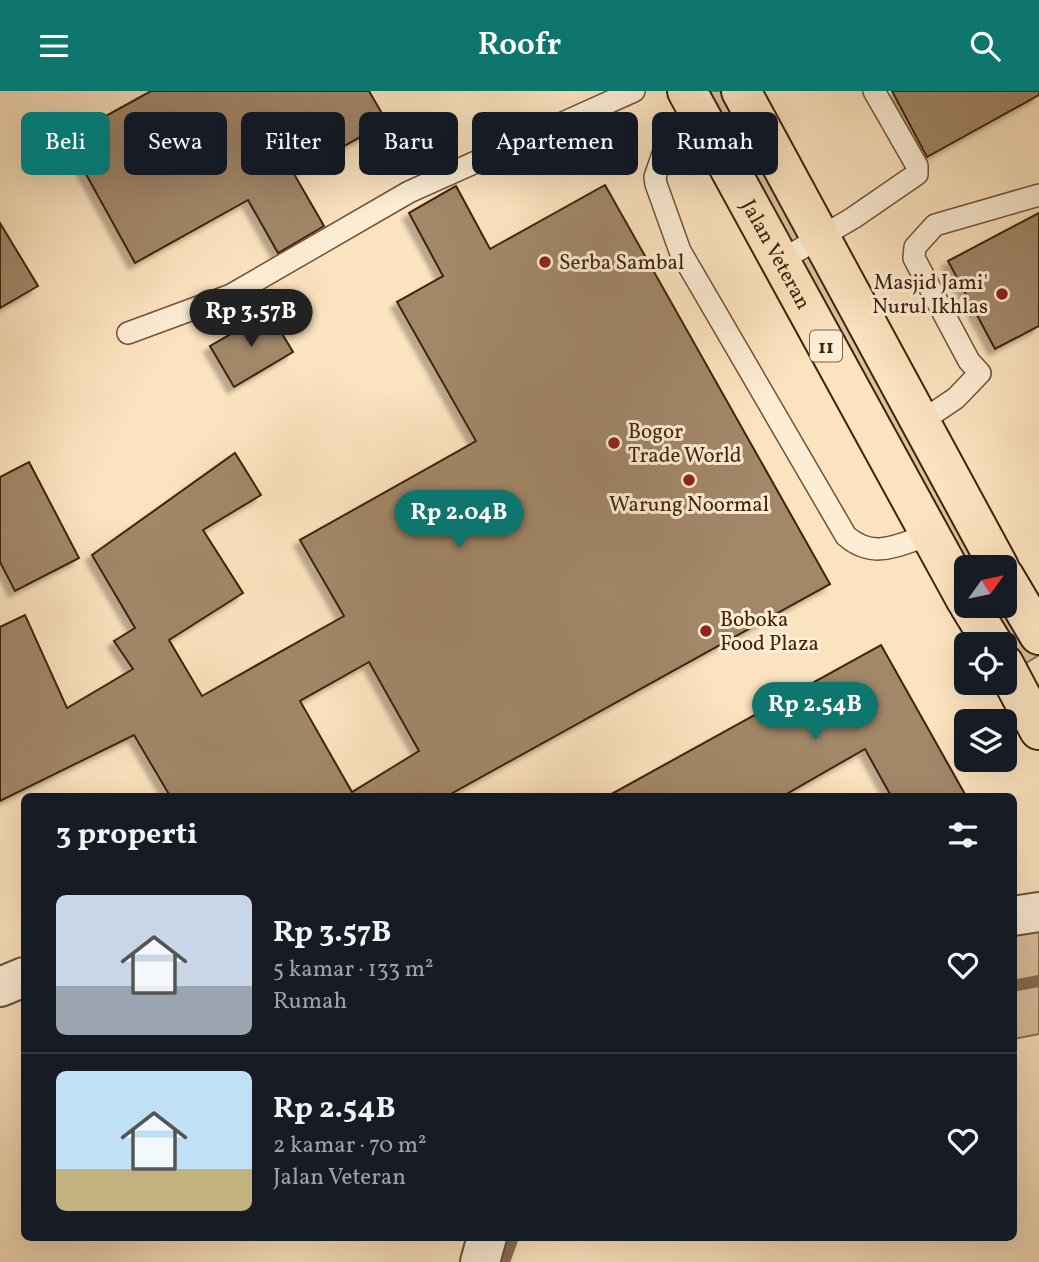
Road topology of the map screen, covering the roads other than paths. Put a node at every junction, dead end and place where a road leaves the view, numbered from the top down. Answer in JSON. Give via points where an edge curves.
{"nodes":[{"id":1,"x":634,"y":91,"type":"edge"},
{"id":2,"x":741,"y":91,"type":"edge"},
{"id":3,"x":874,"y":91,"type":"edge"},
{"id":4,"x":695,"y":105,"type":"edge"},
{"id":5,"x":1039,"y":195,"type":"edge"},
{"id":6,"x":820,"y":239,"type":"junction"},
{"id":7,"x":780,"y":261,"type":"junction"},
{"id":8,"x":128,"y":333,"type":"dead end"},
{"id":9,"x":919,"y":423,"type":"junction"},
{"id":10,"x":929,"y":535,"type":"junction"},
{"id":11,"x":992,"y":555,"type":"edge"},
{"id":12,"x":954,"y":579,"type":"edge"},
{"id":13,"x":1017,"y":598,"type":"edge"},
{"id":14,"x":1039,"y":635,"type":"edge"},
{"id":15,"x":1017,"y":689,"type":"edge"},
{"id":16,"x":1039,"y":730,"type":"edge"},
{"id":17,"x":1039,"y":912,"type":"edge"},
{"id":18,"x":1017,"y":915,"type":"edge"},
{"id":19,"x":21,"y":978,"type":"edge"},
{"id":20,"x":0,"y":987,"type":"edge"},
{"id":21,"x":486,"y":1241,"type":"edge"},
{"id":22,"x":480,"y":1262,"type":"edge"}],
"edges":[{"from":1,"to":8,"type":"lane","via":[[410,193],[232,295]]},
{"from":2,"to":6,"type":"main road","number":"11"},
{"from":3,"to":6,"type":"lane","via":[[917,166],[917,174]]},
{"from":4,"to":7,"type":"main road","name":"Jalan Veteran","number":"11"},
{"from":4,"to":10,"type":"lane","via":[[663,154],[654,177],[680,251],[846,536],[861,549],[881,549]]},
{"from":5,"to":9,"type":"lane","via":[[935,225],[915,247],[914,258],[969,361],[980,373],[956,398]]},
{"from":6,"to":7,"type":"lane"},
{"from":6,"to":9,"type":"main road","number":"11"},
{"from":7,"to":10,"type":"main road","name":"Jalan Veteran","number":"11"},
{"from":9,"to":11,"type":"main road","number":"11"},
{"from":10,"to":12,"type":"main road","name":"Jalan Veteran","number":"11"},
{"from":13,"to":14,"type":"main road"},
{"from":15,"to":16,"type":"main road"},
{"from":17,"to":18,"type":"street"},
{"from":19,"to":20,"type":"street"},
{"from":21,"to":22,"type":"street"}]}
